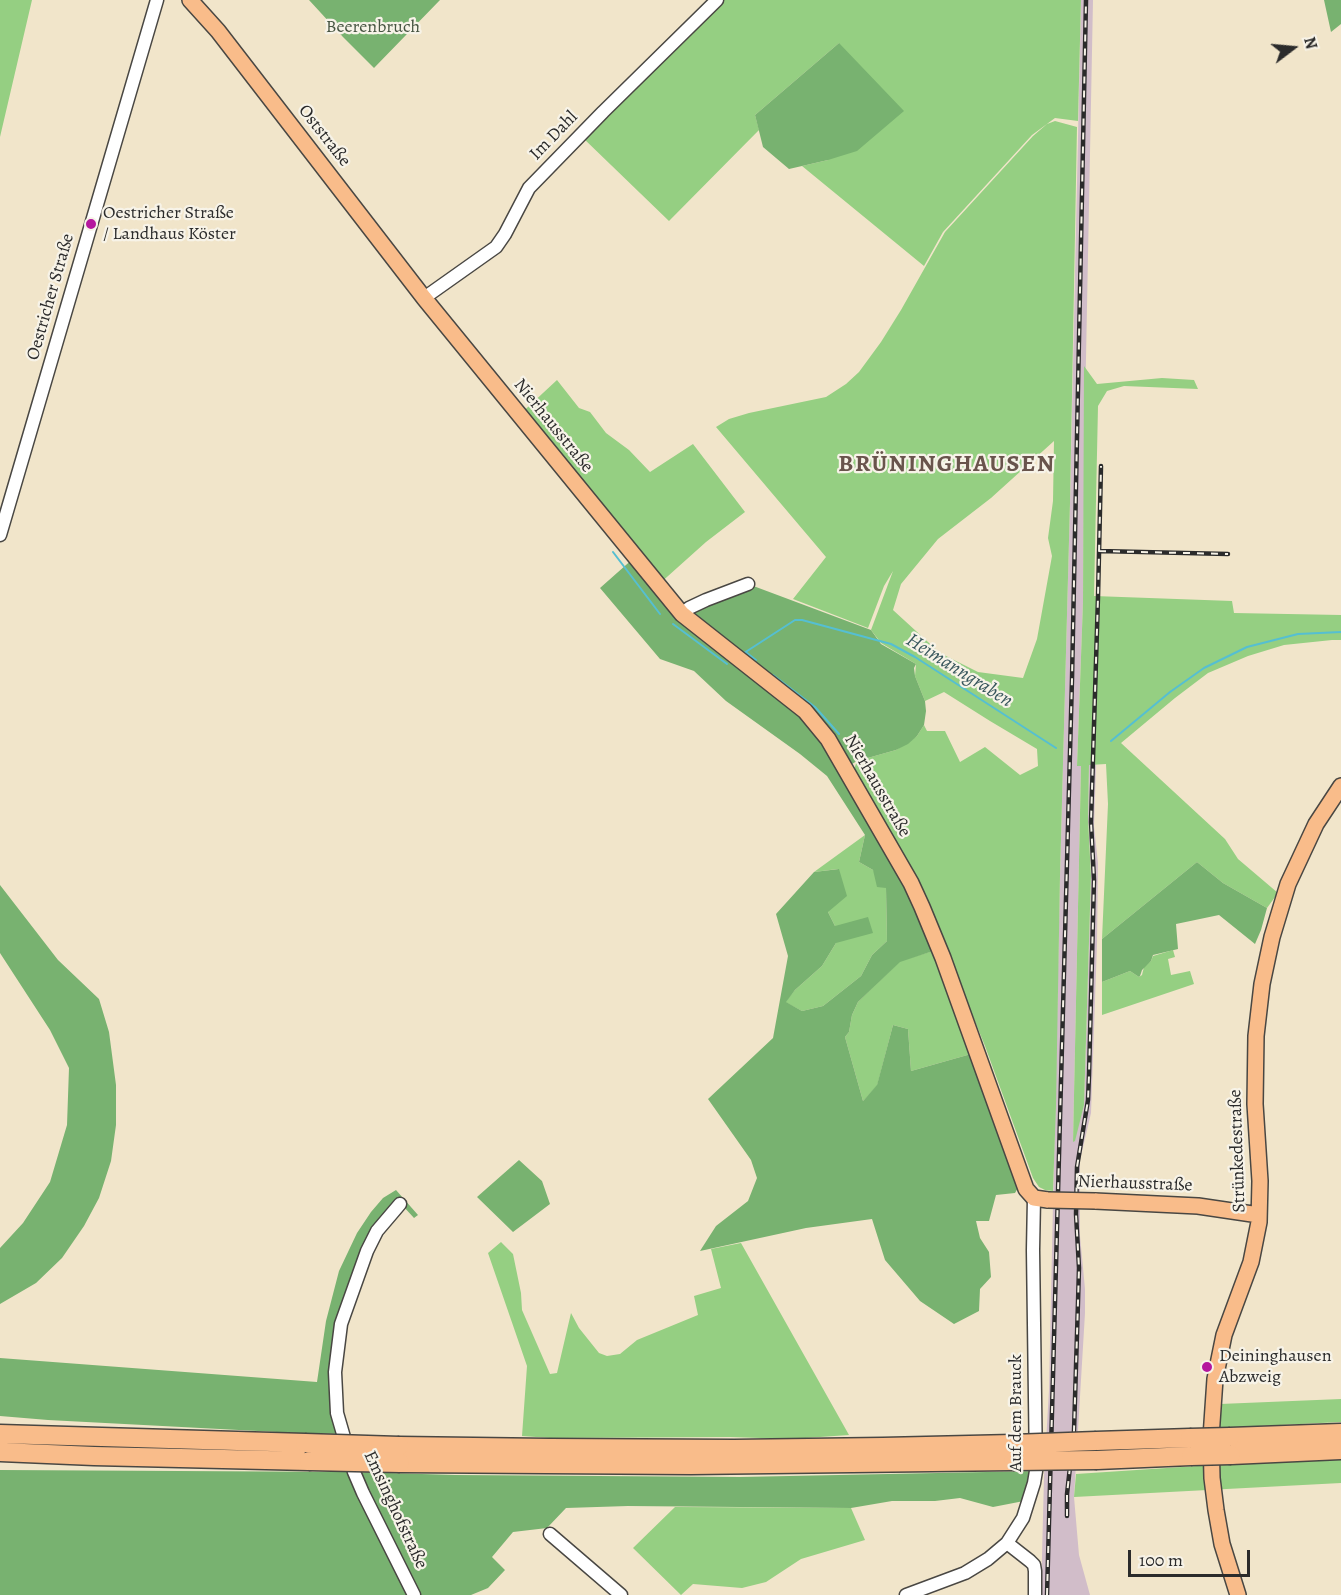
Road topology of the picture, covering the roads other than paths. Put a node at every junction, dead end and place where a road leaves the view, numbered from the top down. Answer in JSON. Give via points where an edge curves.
{"nodes":[{"id":1,"x":157,"y":0,"type":"edge"},
{"id":2,"x":190,"y":0,"type":"edge"},
{"id":3,"x":717,"y":0,"type":"edge"},
{"id":4,"x":424,"y":298,"type":"junction"},
{"id":5,"x":0,"y":535,"type":"edge"},
{"id":6,"x":748,"y":585,"type":"dead end"},
{"id":7,"x":682,"y":614,"type":"junction"},
{"id":8,"x":1341,"y":786,"type":"edge"},
{"id":9,"x":1041,"y":1199,"type":"junction"},
{"id":10,"x":400,"y":1204,"type":"dead end"},
{"id":11,"x":1259,"y":1215,"type":"junction"},
{"id":12,"x":0,"y":1426,"type":"edge"},
{"id":13,"x":0,"y":1434,"type":"edge"},
{"id":14,"x":48,"y":1434,"type":"junction"},
{"id":15,"x":1341,"y":1434,"type":"edge"},
{"id":16,"x":1230,"y":1446,"type":"junction"},
{"id":17,"x":1190,"y":1447,"type":"junction"},
{"id":18,"x":1341,"y":1450,"type":"edge"},
{"id":19,"x":0,"y":1452,"type":"edge"},
{"id":20,"x":307,"y":1452,"type":"junction"},
{"id":21,"x":1013,"y":1452,"type":"junction"},
{"id":22,"x":44,"y":1455,"type":"junction"},
{"id":23,"x":0,"y":1461,"type":"edge"},
{"id":24,"x":550,"y":1534,"type":"dead end"},
{"id":25,"x":1007,"y":1543,"type":"junction"},
{"id":26,"x":414,"y":1595,"type":"edge"},
{"id":27,"x":621,"y":1595,"type":"edge"},
{"id":28,"x":906,"y":1595,"type":"edge"},
{"id":29,"x":1035,"y":1595,"type":"edge"},
{"id":30,"x":1238,"y":1595,"type":"edge"}],
"edges":[{"from":1,"to":5,"type":"street","name":"Oestricher Straße"},
{"from":2,"to":4,"type":"main road","name":"Oststraße"},
{"from":3,"to":4,"type":"street","name":"Im Dahl","via":[[529,188],[496,247]]},
{"from":4,"to":7,"type":"main road","name":"Nierhausstraße"},
{"from":6,"to":7,"type":"street","via":[[706,600]]},
{"from":7,"to":9,"type":"main road","name":"Nierhausstraße","via":[[806,711],[828,739],[911,883],[943,958],[1026,1189]]},
{"from":8,"to":11,"type":"main road","name":"Strünkedestraße","via":[[1316,824],[1288,884],[1262,984],[1255,1104]]},
{"from":9,"to":11,"type":"main road","name":"Nierhausstraße","bridge":true,"via":[[1198,1206]]},
{"from":9,"to":25,"type":"street","name":"Auf dem Brauck","via":[[1033,1250],[1035,1484],[1023,1518]]},
{"from":10,"to":26,"type":"street","name":"Emsinghofstraße","via":[[377,1231],[367,1251],[341,1324],[335,1372],[338,1413],[354,1472]]},
{"from":11,"to":30,"type":"main road","name":"Strünkedestraße","via":[[1251,1262],[1224,1335],[1212,1402],[1216,1510]]},
{"from":12,"to":14,"type":"highway"},
{"from":13,"to":14,"type":"highway"},
{"from":14,"to":20,"type":"highway"},
{"from":15,"to":16,"type":"highway"},
{"from":16,"to":17,"type":"highway","bridge":true},
{"from":16,"to":18,"type":"highway"},
{"from":17,"to":21,"type":"highway","bridge":true,"via":[[1096,1441]]},
{"from":17,"to":21,"type":"highway","bridge":true,"via":[[1096,1460]]},
{"from":19,"to":22,"type":"highway"},
{"from":20,"to":21,"type":"highway","bridge":true,"via":[[691,1465]]},
{"from":20,"to":22,"type":"highway"},
{"from":22,"to":23,"type":"highway"},
{"from":24,"to":27,"type":"street"},
{"from":25,"to":28,"type":"street","name":"Auf dem Brauck","via":[[965,1573]]},
{"from":25,"to":29,"type":"street","via":[[1034,1565]]}]}
